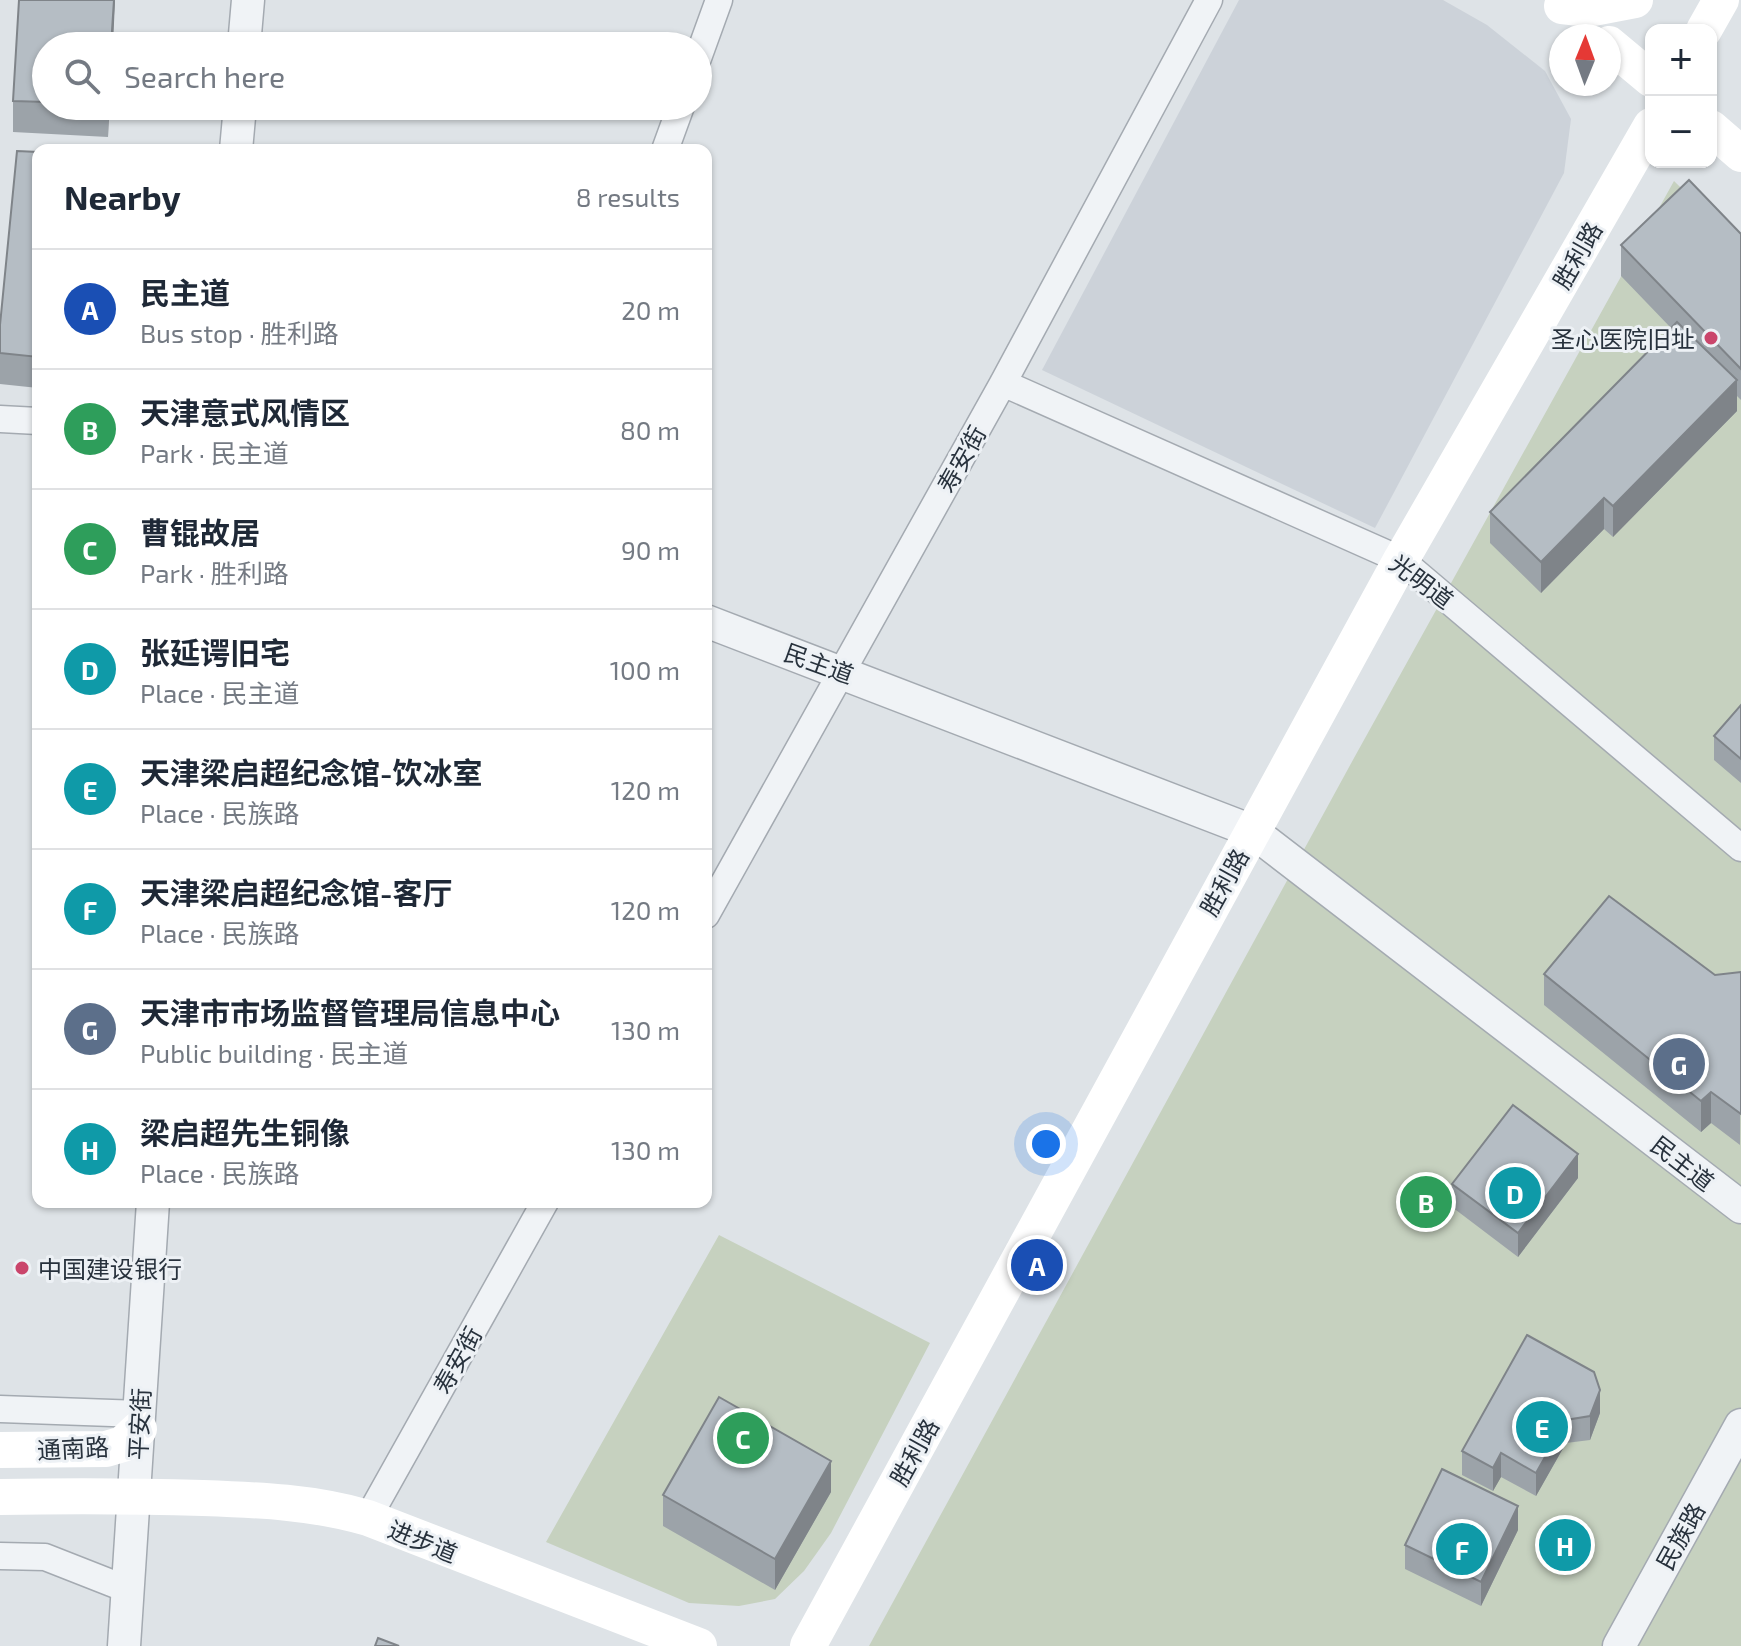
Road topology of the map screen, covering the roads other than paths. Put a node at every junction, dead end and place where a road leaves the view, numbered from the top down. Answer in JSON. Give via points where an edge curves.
{"nodes":[{"id":1,"x":248,"y":0,"type":"edge"},
{"id":2,"x":719,"y":0,"type":"edge"},
{"id":3,"x":1209,"y":0,"type":"edge"},
{"id":4,"x":1635,"y":0,"type":"edge"},
{"id":5,"x":1721,"y":0,"type":"edge"},
{"id":6,"x":1558,"y":3,"type":"edge"},
{"id":7,"x":1584,"y":24,"type":"edge"},
{"id":8,"x":1707,"y":24,"type":"edge"},
{"id":9,"x":245,"y":32,"type":"edge"},
{"id":10,"x":707,"y":32,"type":"edge"},
{"id":11,"x":1621,"y":54,"type":"edge"},
{"id":12,"x":1645,"y":74,"type":"edge"},
{"id":13,"x":239,"y":120,"type":"edge"},
{"id":14,"x":676,"y":120,"type":"edge"},
{"id":15,"x":1717,"y":133,"type":"edge"},
{"id":16,"x":1645,"y":136,"type":"edge"},
{"id":17,"x":237,"y":144,"type":"edge"},
{"id":18,"x":667,"y":144,"type":"edge"},
{"id":19,"x":1741,"y":154,"type":"edge"},
{"id":20,"x":1003,"y":383,"type":"junction"},
{"id":21,"x":0,"y":419,"type":"edge"},
{"id":22,"x":32,"y":421,"type":"edge"},
{"id":23,"x":1401,"y":560,"type":"junction"},
{"id":24,"x":712,"y":623,"type":"edge"},
{"id":25,"x":843,"y":672,"type":"junction"},
{"id":26,"x":1252,"y":831,"type":"junction"},
{"id":27,"x":1741,"y":848,"type":"edge"},
{"id":28,"x":712,"y":904,"type":"edge"},
{"id":29,"x":1741,"y":1207,"type":"edge"},
{"id":30,"x":152,"y":1208,"type":"edge"},
{"id":31,"x":542,"y":1208,"type":"edge"},
{"id":32,"x":0,"y":1409,"type":"edge"},
{"id":33,"x":139,"y":1421,"type":"junction"},
{"id":34,"x":1741,"y":1425,"type":"edge"},
{"id":35,"x":0,"y":1450,"type":"edge"},
{"id":36,"x":135,"y":1496,"type":"junction"},
{"id":37,"x":0,"y":1497,"type":"edge"},
{"id":38,"x":368,"y":1518,"type":"junction"},
{"id":39,"x":0,"y":1556,"type":"edge"},
{"id":40,"x":129,"y":1590,"type":"junction"},
{"id":41,"x":124,"y":1646,"type":"edge"},
{"id":42,"x":699,"y":1646,"type":"edge"},
{"id":43,"x":808,"y":1646,"type":"edge"},
{"id":44,"x":1619,"y":1646,"type":"edge"}],
"edges":[{"from":1,"to":9,"type":"street"},
{"from":2,"to":10,"type":"street"},
{"from":3,"to":20,"type":"street","name":"寿安街"},
{"from":4,"to":6,"type":"main road","via":[[1588,9]]},
{"from":5,"to":8,"type":"main road"},
{"from":6,"to":7,"type":"main road"},
{"from":11,"to":12,"type":"main road"},
{"from":13,"to":17,"type":"street"},
{"from":14,"to":18,"type":"street"},
{"from":15,"to":19,"type":"main road"},
{"from":16,"to":23,"type":"main road","name":"胜利路"},
{"from":20,"to":23,"type":"street","name":"光明道"},
{"from":20,"to":25,"type":"street","name":"寿安街"},
{"from":21,"to":22,"type":"street"},
{"from":23,"to":26,"type":"main road","name":"胜利路"},
{"from":23,"to":27,"type":"street","name":"光明道"},
{"from":24,"to":25,"type":"street","name":"民主道"},
{"from":25,"to":26,"type":"street","name":"民主道"},
{"from":25,"to":28,"type":"street","name":"寿安街"},
{"from":26,"to":29,"type":"street","name":"民主道"},
{"from":26,"to":43,"type":"main road","name":"胜利路"},
{"from":30,"to":33,"type":"street","name":"平安街"},
{"from":31,"to":38,"type":"street","name":"寿安街"},
{"from":32,"to":33,"type":"street"},
{"from":33,"to":35,"type":"main road","name":"通南路","via":[[123,1444],[106,1449]]},
{"from":33,"to":36,"type":"street","name":"平安街"},
{"from":34,"to":44,"type":"street","name":"民族路"},
{"from":36,"to":37,"type":"main road","name":"通南路"},
{"from":36,"to":38,"type":"main road","name":"进步道","via":[[286,1501]]},
{"from":36,"to":40,"type":"street","name":"平安街"},
{"from":38,"to":42,"type":"main road","name":"进步道"},
{"from":39,"to":40,"type":"street","via":[[45,1557]]},
{"from":40,"to":41,"type":"street","name":"平安街"}]}
